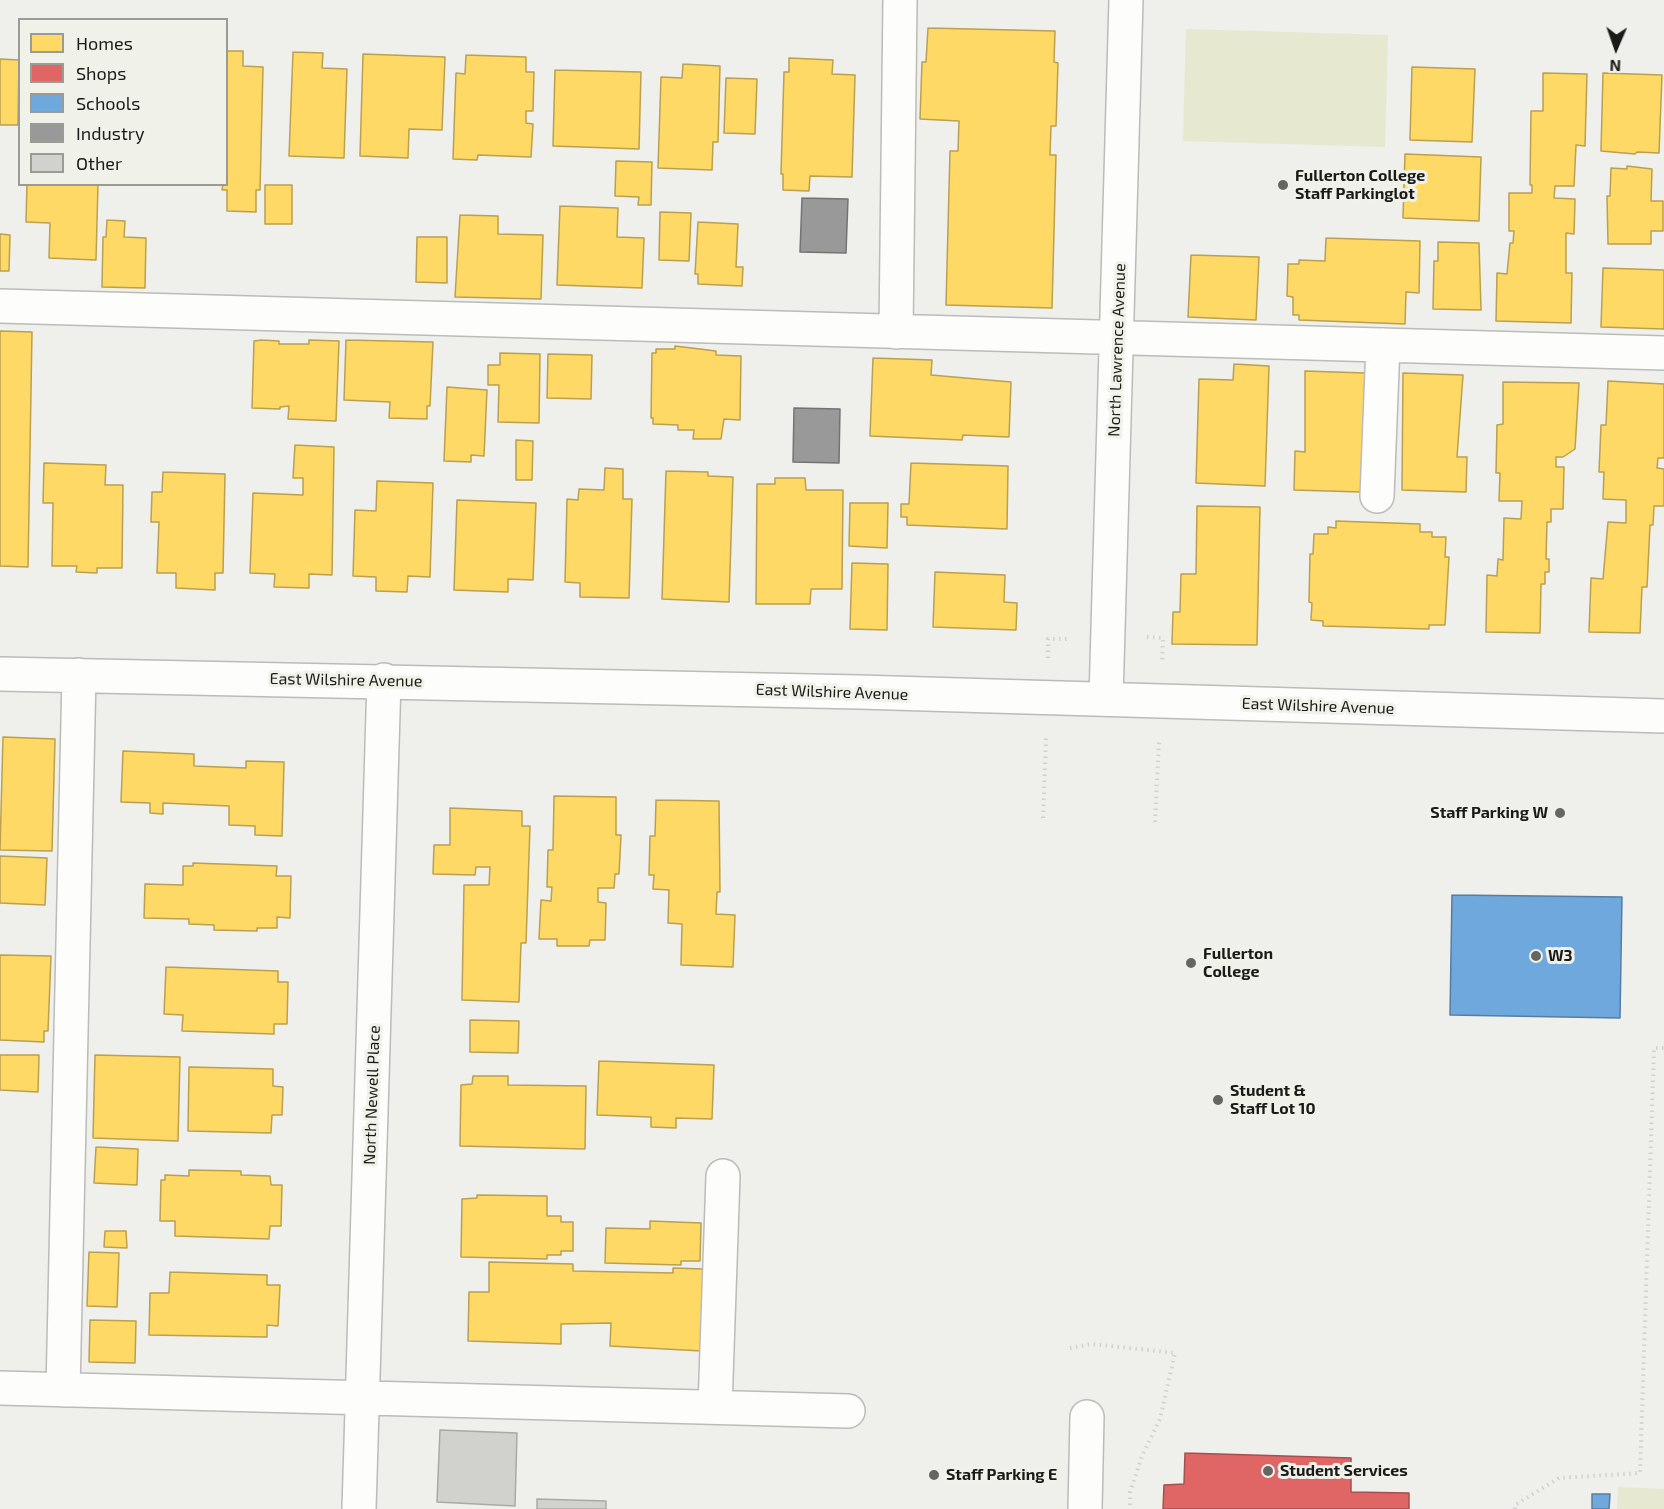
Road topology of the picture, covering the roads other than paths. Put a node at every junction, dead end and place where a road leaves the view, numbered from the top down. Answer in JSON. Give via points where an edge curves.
{"nodes":[{"id":1,"x":900,"y":0,"type":"edge"},
{"id":2,"x":1126,"y":0,"type":"edge"},
{"id":3,"x":0,"y":306,"type":"edge"},
{"id":4,"x":896,"y":332,"type":"junction"},
{"id":5,"x":1117,"y":339,"type":"junction"},
{"id":6,"x":1383,"y":345,"type":"junction"},
{"id":7,"x":1664,"y":352,"type":"edge"},
{"id":8,"x":1377,"y":496,"type":"dead end"},
{"id":9,"x":0,"y":674,"type":"edge"},
{"id":10,"x":79,"y":675,"type":"junction"},
{"id":11,"x":384,"y":680,"type":"junction"},
{"id":12,"x":1106,"y":699,"type":"junction"},
{"id":13,"x":1664,"y":716,"type":"edge"},
{"id":14,"x":723,"y":1176,"type":"dead end"},
{"id":15,"x":0,"y":1388,"type":"edge"},
{"id":16,"x":63,"y":1390,"type":"junction"},
{"id":17,"x":362,"y":1398,"type":"junction"},
{"id":18,"x":715,"y":1407,"type":"junction"},
{"id":19,"x":848,"y":1411,"type":"dead end"},
{"id":20,"x":1087,"y":1417,"type":"dead end"},
{"id":21,"x":359,"y":1509,"type":"edge"},
{"id":22,"x":1085,"y":1509,"type":"edge"}],
"edges":[{"from":1,"to":4,"type":"street"},
{"from":2,"to":5,"type":"street","name":"North Lawrence Avenue"},
{"from":3,"to":4,"type":"street"},
{"from":4,"to":5,"type":"street"},
{"from":5,"to":6,"type":"street"},
{"from":5,"to":12,"type":"street","name":"North Lawrence Avenue"},
{"from":6,"to":7,"type":"street"},
{"from":6,"to":8,"type":"street"},
{"from":9,"to":10,"type":"street","name":"East Wilshire Avenue"},
{"from":10,"to":11,"type":"street","name":"East Wilshire Avenue"},
{"from":10,"to":16,"type":"street"},
{"from":11,"to":12,"type":"street","name":"East Wilshire Avenue"},
{"from":11,"to":17,"type":"street","name":"North Newell Place"},
{"from":12,"to":13,"type":"street","name":"East Wilshire Avenue"},
{"from":14,"to":18,"type":"street"},
{"from":15,"to":16,"type":"street"},
{"from":16,"to":17,"type":"street"},
{"from":17,"to":18,"type":"street"},
{"from":17,"to":21,"type":"street","name":"North Newell Place"},
{"from":18,"to":19,"type":"street"},
{"from":20,"to":22,"type":"street"}]}
